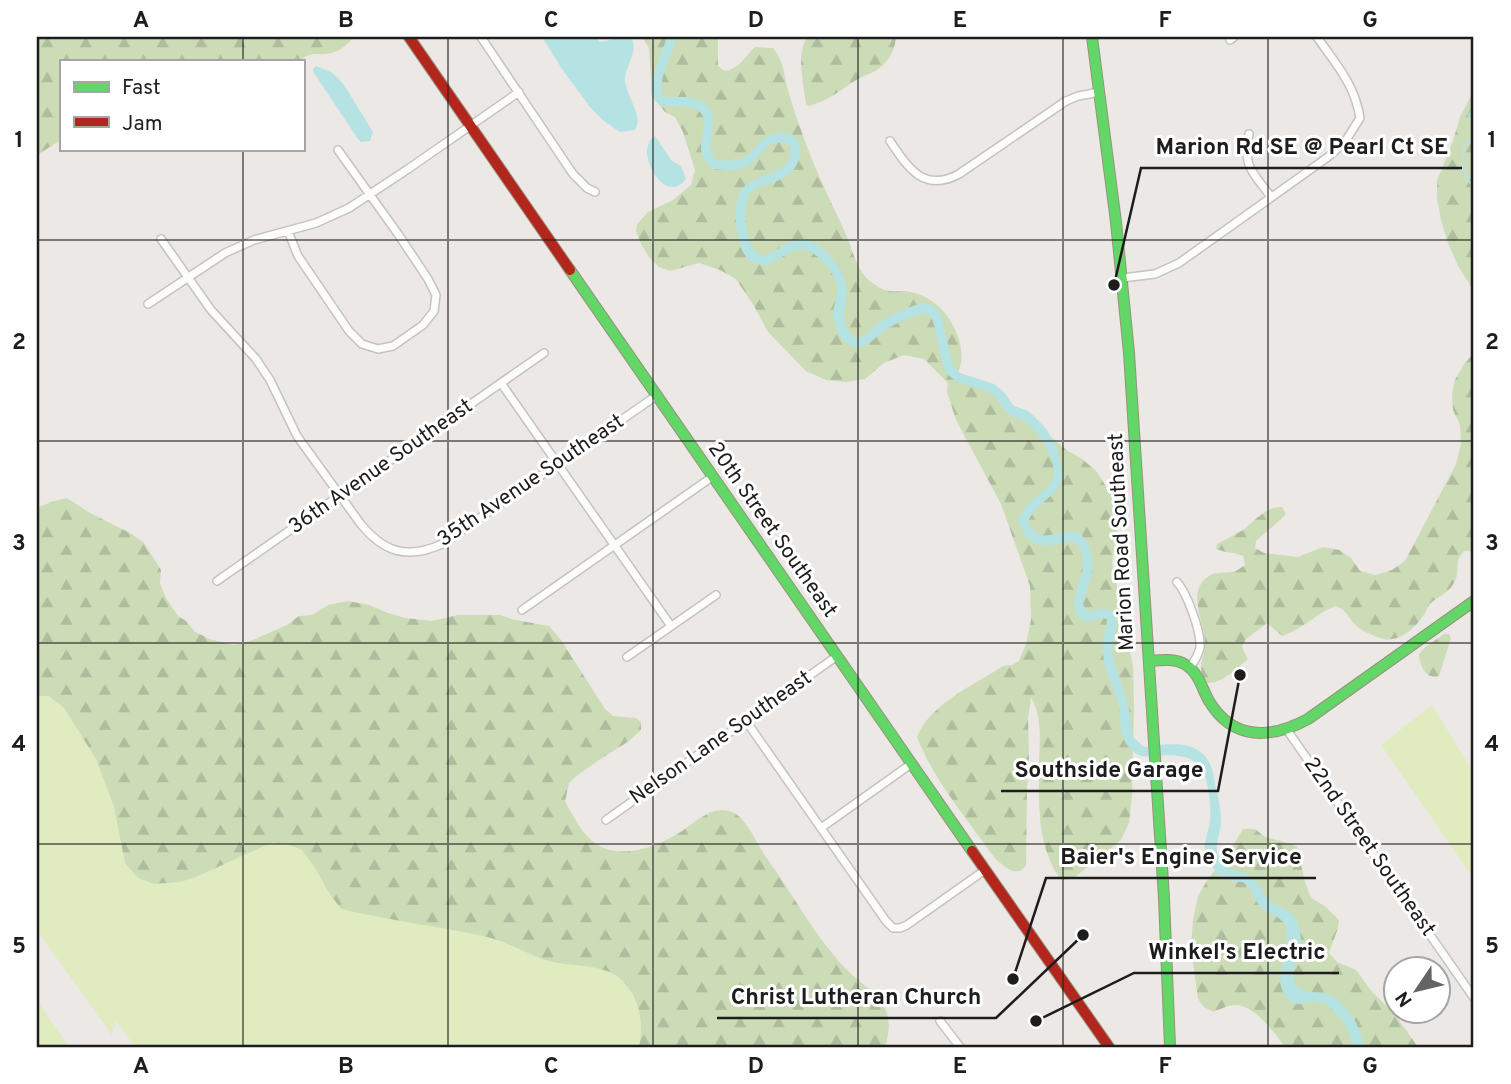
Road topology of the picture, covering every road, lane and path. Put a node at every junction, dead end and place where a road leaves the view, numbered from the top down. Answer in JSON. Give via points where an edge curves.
{"nodes":[{"id":1,"x":409,"y":37,"type":"edge"},
{"id":2,"x":481,"y":37,"type":"edge"},
{"id":3,"x":1093,"y":37,"type":"edge"},
{"id":4,"x":1317,"y":37,"type":"edge"},
{"id":5,"x":519,"y":92,"type":"junction"},
{"id":6,"x":1100,"y":92,"type":"junction"},
{"id":7,"x":470,"y":125,"type":"junction"},
{"id":8,"x":1249,"y":134,"type":"dead end"},
{"id":9,"x":890,"y":141,"type":"dead end"},
{"id":10,"x":338,"y":150,"type":"dead end"},
{"id":11,"x":596,"y":192,"type":"dead end"},
{"id":12,"x":369,"y":195,"type":"junction"},
{"id":13,"x":1271,"y":197,"type":"junction"},
{"id":14,"x":288,"y":231,"type":"junction"},
{"id":15,"x":161,"y":239,"type":"dead end"},
{"id":16,"x":187,"y":278,"type":"junction"},
{"id":17,"x":1122,"y":278,"type":"junction"},
{"id":18,"x":149,"y":304,"type":"dead end"},
{"id":19,"x":544,"y":354,"type":"dead end"},
{"id":20,"x":501,"y":383,"type":"junction"},
{"id":21,"x":656,"y":396,"type":"junction"},
{"id":22,"x":557,"y":464,"type":"junction"},
{"id":23,"x":712,"y":477,"type":"junction"},
{"id":24,"x":340,"y":496,"type":"junction"},
{"id":25,"x":614,"y":545,"type":"junction"},
{"id":26,"x":217,"y":581,"type":"dead end"},
{"id":27,"x":1177,"y":582,"type":"dead end"},
{"id":28,"x":716,"y":595,"type":"dead end"},
{"id":29,"x":1474,"y":601,"type":"edge"},
{"id":30,"x":522,"y":610,"type":"dead end"},
{"id":31,"x":671,"y":626,"type":"junction"},
{"id":32,"x":836,"y":656,"type":"junction"},
{"id":33,"x":627,"y":657,"type":"dead end"},
{"id":34,"x":1149,"y":661,"type":"junction"},
{"id":35,"x":1190,"y":668,"type":"junction"},
{"id":36,"x":746,"y":721,"type":"junction"},
{"id":37,"x":1287,"y":730,"type":"junction"},
{"id":38,"x":911,"y":764,"type":"junction"},
{"id":39,"x":606,"y":820,"type":"dead end"},
{"id":40,"x":821,"y":828,"type":"junction"},
{"id":41,"x":985,"y":870,"type":"junction"},
{"id":42,"x":1474,"y":998,"type":"edge"},
{"id":43,"x":940,"y":1021,"type":"dead end"},
{"id":44,"x":1107,"y":1046,"type":"edge"},
{"id":45,"x":960,"y":1047,"type":"edge"},
{"id":46,"x":1170,"y":1047,"type":"edge"}],
"edges":[{"from":1,"to":7,"type":"street","name":"20th Street Southeast"},
{"from":2,"to":5,"type":"street"},
{"from":3,"to":6,"type":"street","name":"Marion Road Southeast"},
{"from":4,"to":13,"type":"street","via":[[1350,85],[1360,118],[1335,152]]},
{"from":5,"to":7,"type":"street"},
{"from":5,"to":11,"type":"street","via":[[573,174]]},
{"from":6,"to":9,"type":"street","via":[[1066,101],[946,180],[920,176]]},
{"from":6,"to":17,"type":"street","name":"Marion Road Southeast"},
{"from":7,"to":12,"type":"street"},
{"from":7,"to":21,"type":"street","name":"20th Street Southeast"},
{"from":8,"to":13,"type":"street","via":[[1248,163]]},
{"from":10,"to":12,"type":"street"},
{"from":12,"to":14,"type":"street","via":[[316,223]]},
{"from":12,"to":14,"type":"street","via":[[436,295],[434,311],[423,325],[393,345],[378,349],[362,344],[349,331],[298,256]]},
{"from":13,"to":17,"type":"street","via":[[1173,267],[1149,276]]},
{"from":14,"to":16,"type":"street","via":[[225,253]]},
{"from":15,"to":16,"type":"street"},
{"from":16,"to":18,"type":"street"},
{"from":16,"to":24,"type":"street","via":[[256,359],[297,436]]},
{"from":17,"to":34,"type":"street","name":"Marion Road Southeast"},
{"from":19,"to":20,"type":"street","name":"36th Avenue Southeast"},
{"from":20,"to":22,"type":"street"},
{"from":20,"to":24,"type":"street","name":"36th Avenue Southeast"},
{"from":21,"to":22,"type":"street","name":"35th Avenue Southeast"},
{"from":21,"to":23,"type":"street","name":"20th Street Southeast"},
{"from":22,"to":24,"type":"street","name":"35th Avenue Southeast","via":[[442,544],[420,552],[402,553],[380,542]]},
{"from":22,"to":25,"type":"street"},
{"from":23,"to":25,"type":"street"},
{"from":23,"to":32,"type":"street","name":"20th Street Southeast"},
{"from":24,"to":26,"type":"street","name":"36th Avenue Southeast"},
{"from":25,"to":30,"type":"street"},
{"from":25,"to":31,"type":"street"},
{"from":27,"to":35,"type":"street","via":[[1188,600],[1199,639],[1199,652]]},
{"from":28,"to":31,"type":"street"},
{"from":29,"to":37,"type":"street"},
{"from":31,"to":33,"type":"street"},
{"from":32,"to":36,"type":"street","name":"Nelson Lane Southeast"},
{"from":32,"to":38,"type":"street","name":"20th Street Southeast"},
{"from":34,"to":35,"type":"street","via":[[1174,660]]},
{"from":34,"to":46,"type":"street","name":"Marion Road Southeast"},
{"from":35,"to":37,"type":"street","via":[[1213,707],[1229,722],[1257,734]]},
{"from":36,"to":39,"type":"street","name":"Nelson Lane Southeast"},
{"from":36,"to":40,"type":"street"},
{"from":37,"to":42,"type":"street","name":"22nd Street Southeast"},
{"from":38,"to":40,"type":"street"},
{"from":38,"to":41,"type":"street","name":"20th Street Southeast"},
{"from":40,"to":41,"type":"street","via":[[893,928],[907,925]]},
{"from":41,"to":44,"type":"street","name":"20th Street Southeast"},
{"from":43,"to":45,"type":"street"}]}
